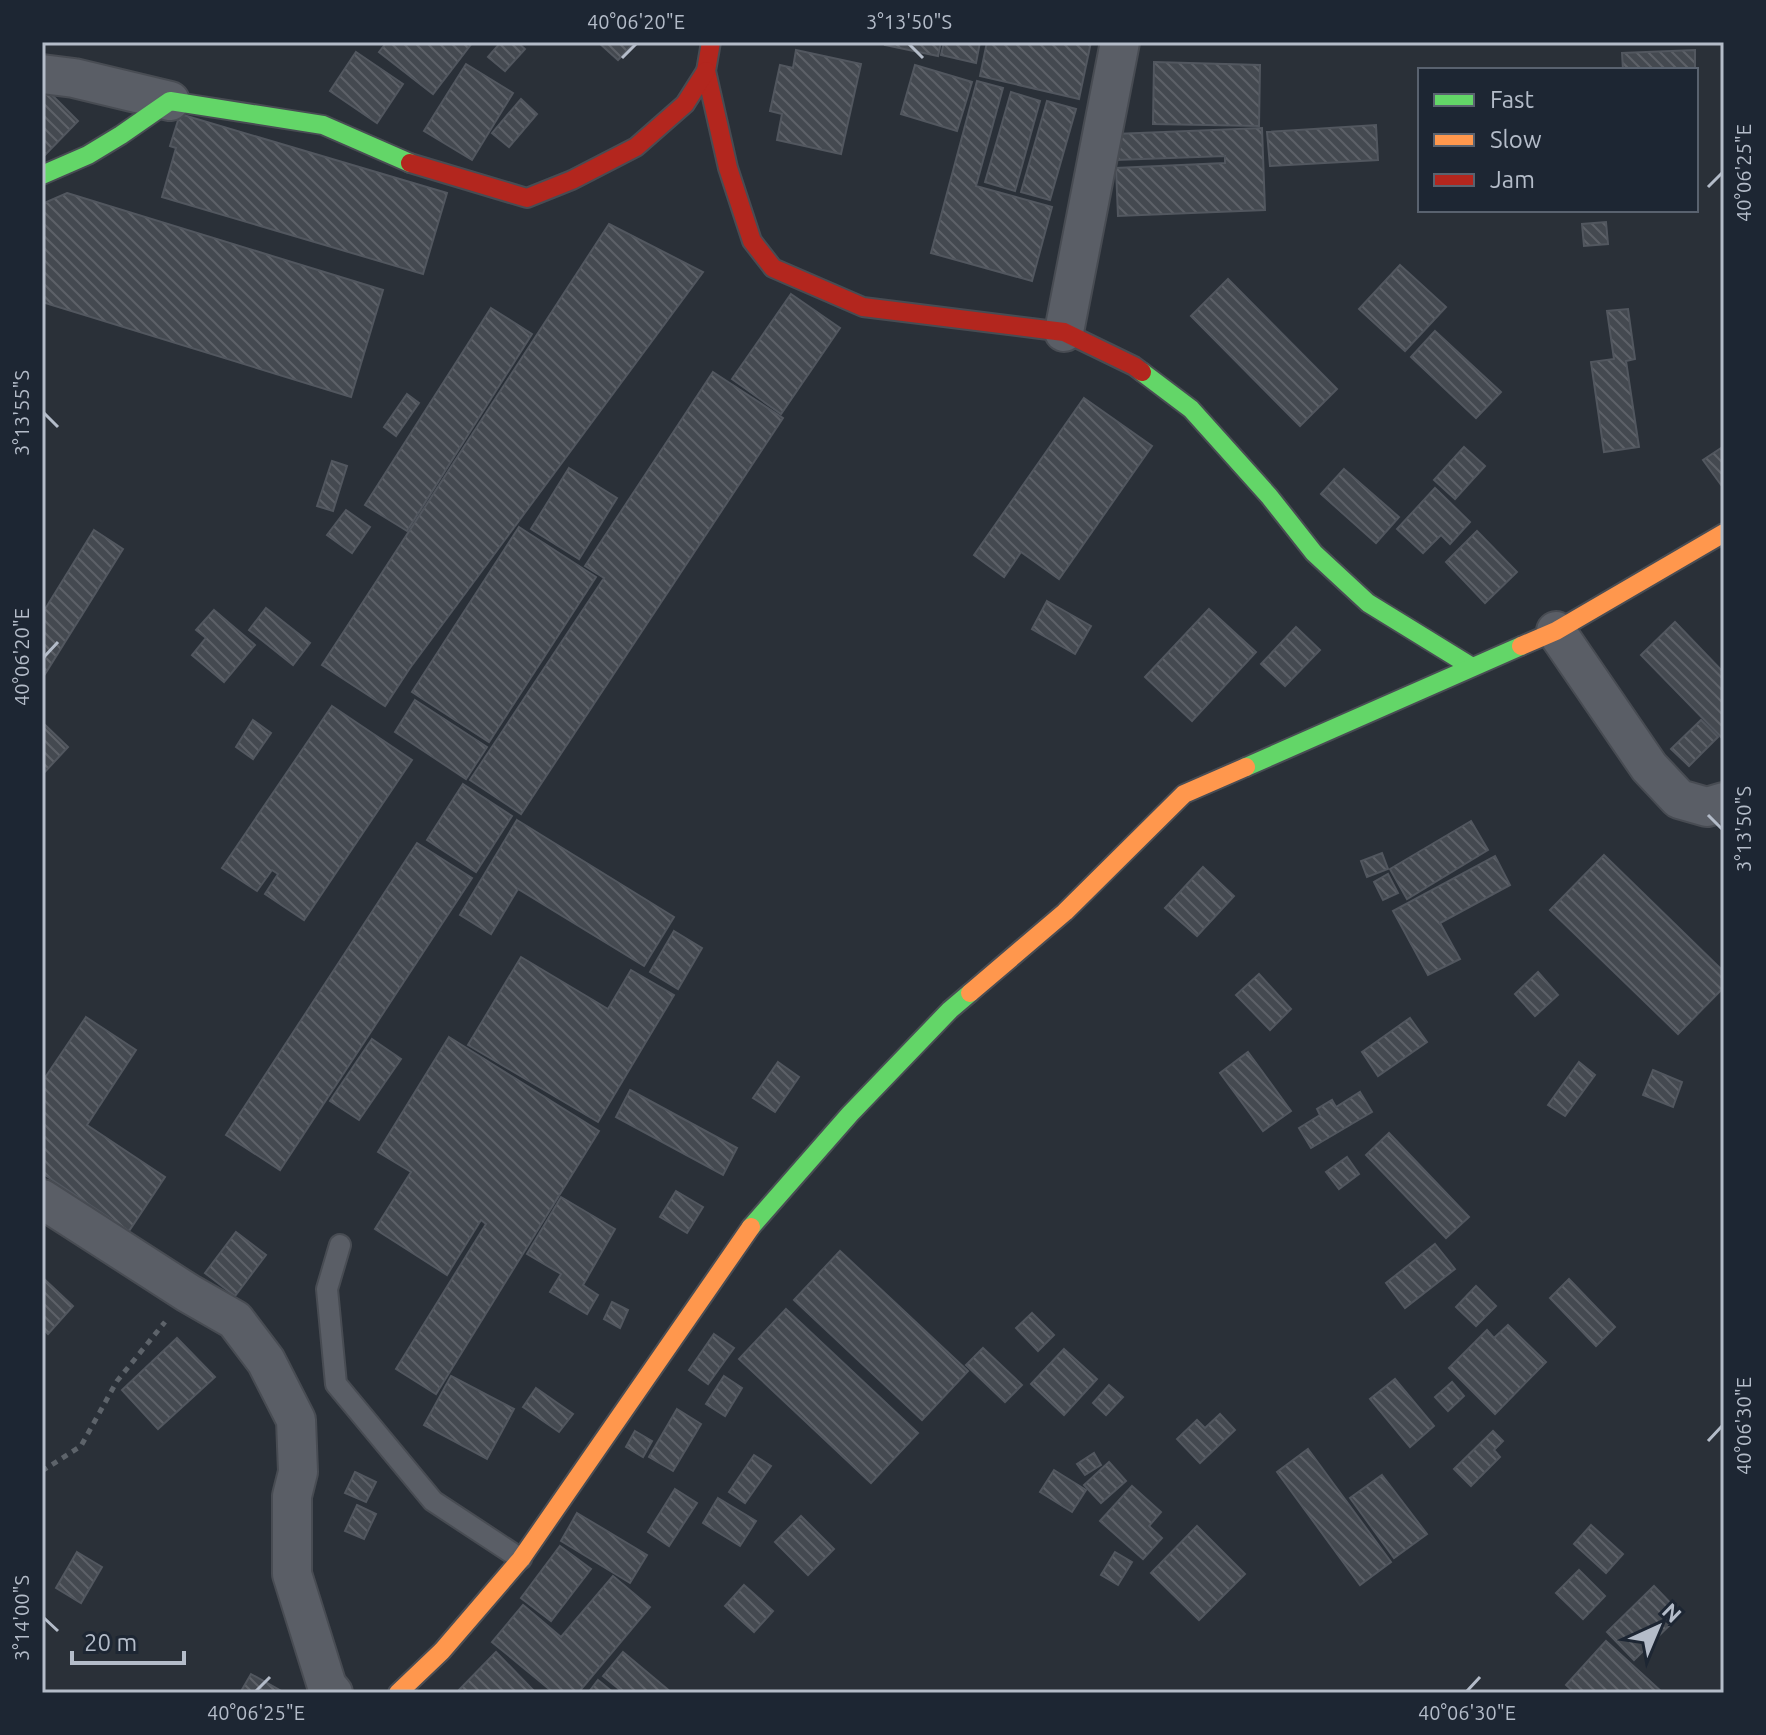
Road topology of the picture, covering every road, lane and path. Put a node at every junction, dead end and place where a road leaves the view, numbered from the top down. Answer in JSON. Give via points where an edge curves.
{"nodes":[{"id":1,"x":711,"y":42,"type":"edge"},
{"id":2,"x":1120,"y":42,"type":"edge"},
{"id":3,"x":706,"y":71,"type":"junction"},
{"id":4,"x":42,"y":74,"type":"edge"},
{"id":5,"x":170,"y":101,"type":"junction"},
{"id":6,"x":42,"y":175,"type":"edge"},
{"id":7,"x":1064,"y":332,"type":"junction"},
{"id":8,"x":1724,"y":533,"type":"edge"},
{"id":9,"x":1556,"y":631,"type":"junction"},
{"id":10,"x":1472,"y":667,"type":"junction"},
{"id":11,"x":1724,"y":802,"type":"edge"},
{"id":12,"x":42,"y":1199,"type":"edge"},
{"id":13,"x":340,"y":1245,"type":"dead end"},
{"id":14,"x":188,"y":1293,"type":"junction"},
{"id":15,"x":42,"y":1471,"type":"edge"},
{"id":16,"x":521,"y":1559,"type":"junction"},
{"id":17,"x":333,"y":1693,"type":"edge"},
{"id":18,"x":398,"y":1693,"type":"edge"}],
"edges":[{"from":1,"to":3,"type":"street"},
{"from":2,"to":7,"type":"street"},
{"from":3,"to":5,"type":"street","via":[[685,104],[636,147],[527,198],[414,165],[323,125]]},
{"from":3,"to":7,"type":"street","via":[[752,241],[773,268],[863,307]]},
{"from":4,"to":5,"type":"street"},
{"from":5,"to":6,"type":"street","via":[[88,155]]},
{"from":7,"to":10,"type":"street","via":[[1134,366],[1191,409],[1314,553],[1368,603]]},
{"from":8,"to":9,"type":"street"},
{"from":9,"to":10,"type":"street"},
{"from":9,"to":11,"type":"street","via":[[1649,767],[1679,799],[1707,807]]},
{"from":10,"to":16,"type":"street","via":[[1184,794],[1065,912],[950,1010],[751,1227]]},
{"from":12,"to":14,"type":"street"},
{"from":13,"to":16,"type":"lane","via":[[327,1289],[336,1384],[433,1501]]},
{"from":14,"to":15,"type":"path","via":[[117,1381],[81,1446]]},
{"from":14,"to":17,"type":"street","via":[[235,1320],[266,1361],[296,1420],[292,1574]]},
{"from":16,"to":18,"type":"street","via":[[442,1651]]}]}
